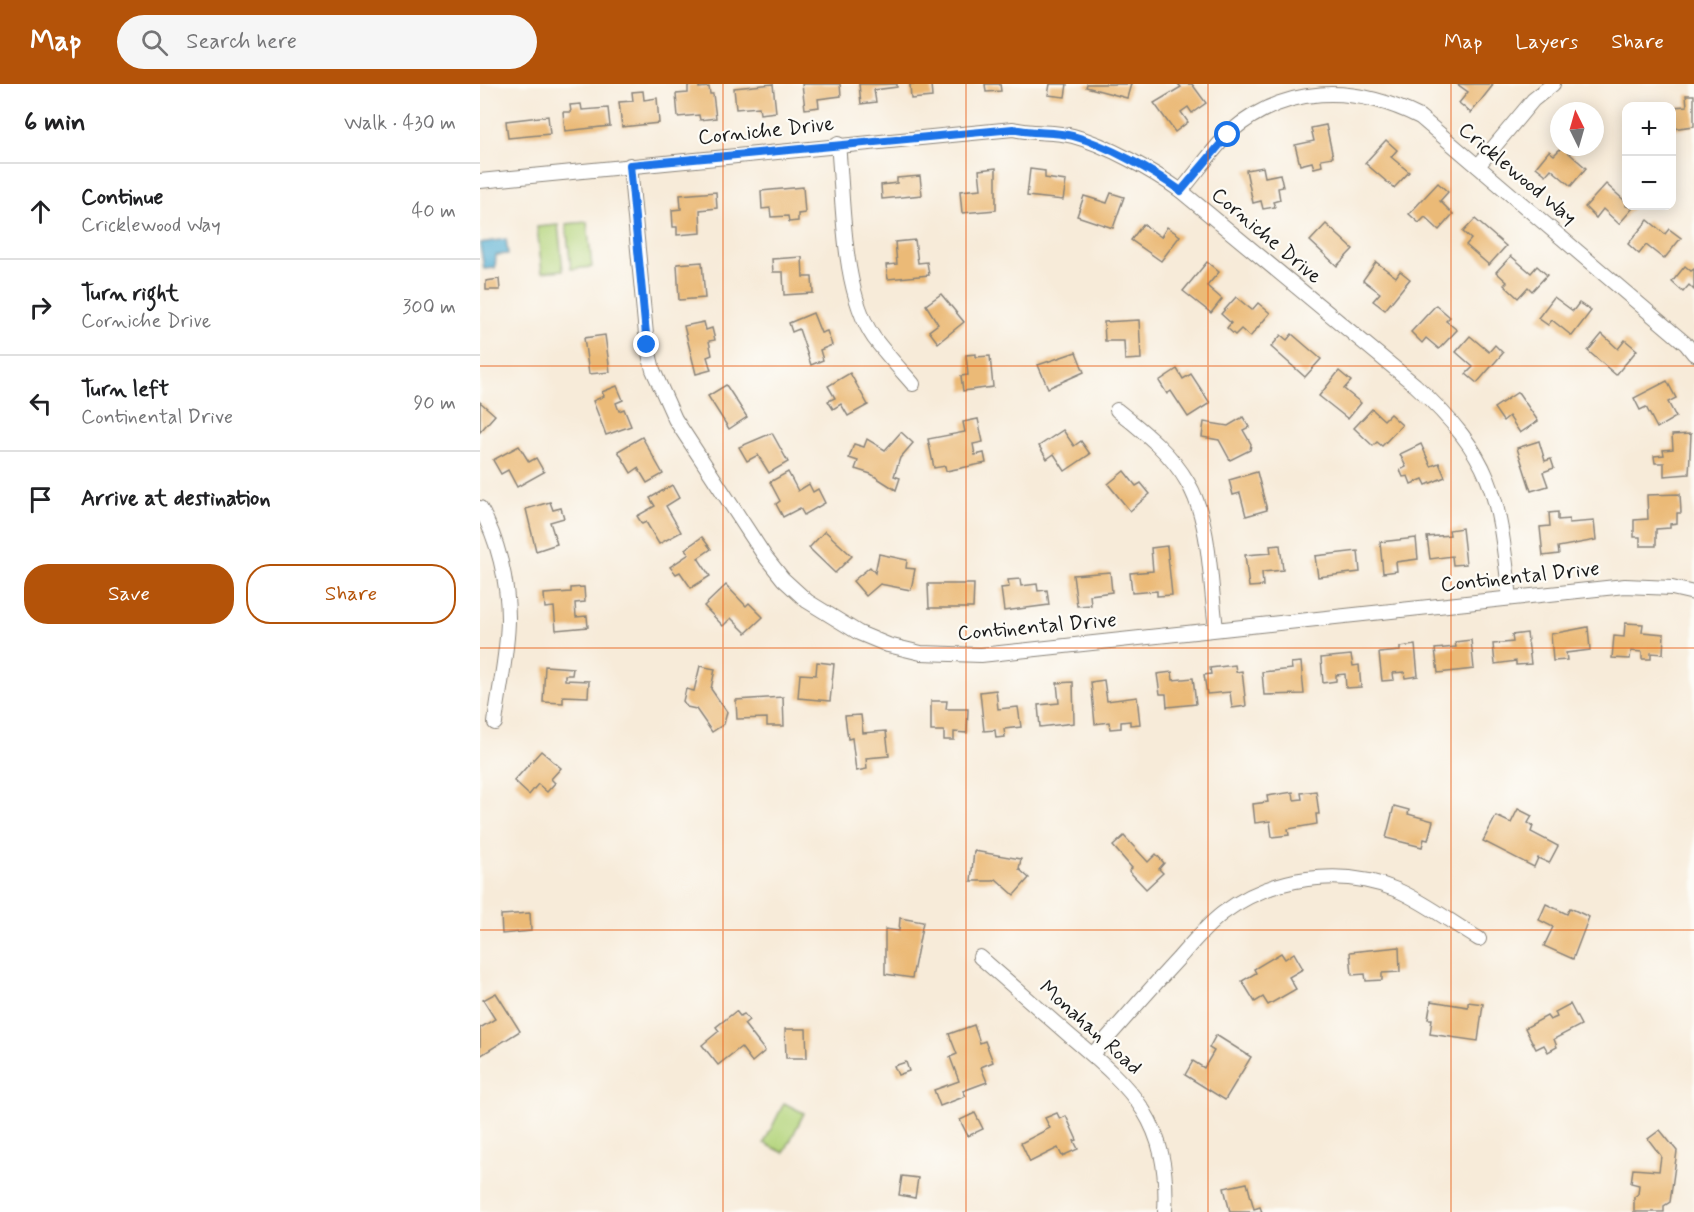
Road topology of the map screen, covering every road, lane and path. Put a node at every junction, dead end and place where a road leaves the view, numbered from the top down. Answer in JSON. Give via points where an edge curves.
{"nodes":[{"id":1,"x":1553,"y":84,"type":"edge"},
{"id":2,"x":838,"y":144,"type":"junction"},
{"id":3,"x":630,"y":165,"type":"junction"},
{"id":4,"x":1478,"y":166,"type":"junction"},
{"id":5,"x":480,"y":181,"type":"edge"},
{"id":6,"x":1181,"y":191,"type":"junction"},
{"id":7,"x":1694,"y":354,"type":"edge"},
{"id":8,"x":913,"y":384,"type":"dead end"},
{"id":9,"x":1117,"y":410,"type":"dead end"},
{"id":10,"x":480,"y":508,"type":"edge"},
{"id":11,"x":1694,"y":593,"type":"edge"},
{"id":12,"x":1510,"y":598,"type":"junction"},
{"id":13,"x":1216,"y":628,"type":"junction"},
{"id":14,"x":495,"y":723,"type":"dead end"},
{"id":15,"x":1479,"y":939,"type":"dead end"},
{"id":16,"x":980,"y":957,"type":"dead end"},
{"id":17,"x":1093,"y":1054,"type":"junction"},
{"id":18,"x":1165,"y":1212,"type":"edge"}],
"edges":[{"from":1,"to":4,"type":"street","via":[[1533,100]]},
{"from":2,"to":3,"type":"street","name":"Corniche Drive"},
{"from":2,"to":6,"type":"street","name":"Corniche Drive","via":[[1013,129],[1073,136],[1151,170]]},
{"from":2,"to":8,"type":"street","via":[[851,280],[859,309],[874,337]]},
{"from":3,"to":5,"type":"street","name":"Corniche Drive"},
{"from":3,"to":13,"type":"street","name":"Continental Drive","via":[[647,345],[663,398],[764,555],[807,600],[834,619],[888,645],[958,656]]},
{"from":4,"to":6,"type":"street","name":"Cricklewood Way","via":[[1400,105],[1364,91],[1330,88],[1291,94],[1250,116],[1228,135]]},
{"from":4,"to":7,"type":"street","name":"Cricklewood Way"},
{"from":6,"to":12,"type":"street","name":"Corniche Drive","via":[[1415,385],[1461,431],[1481,460],[1497,501]]},
{"from":9,"to":13,"type":"street","via":[[1151,437],[1188,483],[1201,513]]},
{"from":10,"to":14,"type":"street","via":[[503,575],[508,619]]},
{"from":11,"to":12,"type":"street","name":"Continental Drive","via":[[1626,586]]},
{"from":12,"to":13,"type":"street","name":"Continental Drive"},
{"from":15,"to":17,"type":"street","via":[[1414,899],[1378,884],[1327,877],[1279,885],[1238,903],[1206,928]]},
{"from":16,"to":17,"type":"street","name":"Monahan Road"},
{"from":17,"to":18,"type":"street","name":"Monahan Road","via":[[1134,1095],[1157,1137],[1166,1171]]}]}
